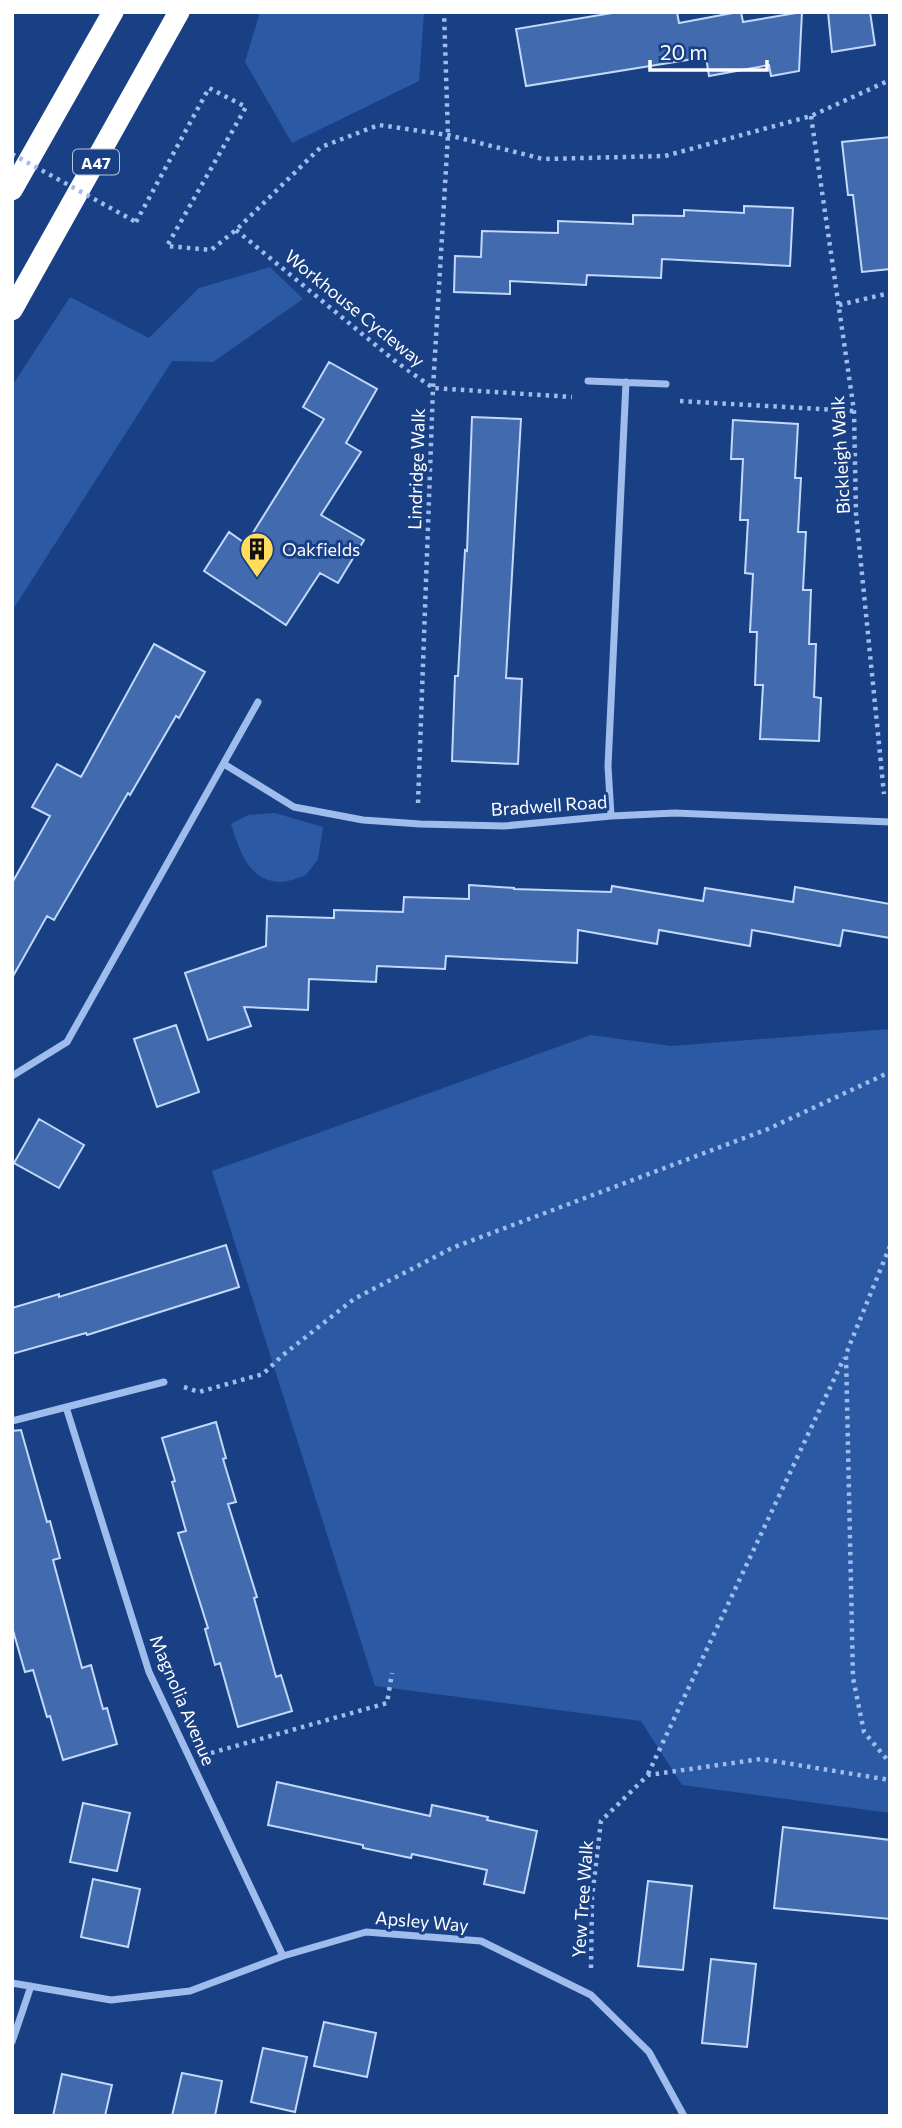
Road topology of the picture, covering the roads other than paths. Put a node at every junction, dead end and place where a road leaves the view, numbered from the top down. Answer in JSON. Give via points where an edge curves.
{"nodes":[{"id":1,"x":113,"y":12,"type":"edge"},
{"id":2,"x":178,"y":12,"type":"edge"},
{"id":3,"x":12,"y":190,"type":"edge"},
{"id":4,"x":12,"y":310,"type":"edge"},
{"id":5,"x":588,"y":380,"type":"dead end"},
{"id":6,"x":626,"y":382,"type":"junction"},
{"id":7,"x":666,"y":384,"type":"road end"},
{"id":8,"x":258,"y":702,"type":"dead end"},
{"id":9,"x":224,"y":764,"type":"junction"},
{"id":10,"x":611,"y":816,"type":"junction"},
{"id":11,"x":890,"y":822,"type":"edge"},
{"id":12,"x":12,"y":1076,"type":"edge"},
{"id":13,"x":164,"y":1382,"type":"road end"},
{"id":14,"x":66,"y":1407,"type":"junction"},
{"id":15,"x":12,"y":1421,"type":"edge"},
{"id":16,"x":283,"y":1956,"type":"junction"},
{"id":17,"x":12,"y":1983,"type":"edge"},
{"id":18,"x":31,"y":1986,"type":"junction"},
{"id":19,"x":12,"y":2042,"type":"edge"},
{"id":20,"x":684,"y":2116,"type":"edge"}],
"edges":[{"from":1,"to":3,"type":"highway"},
{"from":2,"to":4,"type":"highway","number":"A47"},
{"from":5,"to":6,"type":"street"},
{"from":6,"to":7,"type":"street"},
{"from":6,"to":10,"type":"street","via":[[608,766]]},
{"from":8,"to":9,"type":"street"},
{"from":9,"to":10,"type":"street","name":"Bradwell Road","via":[[294,807],[363,820],[504,826]]},
{"from":9,"to":12,"type":"street","via":[[67,1041]]},
{"from":10,"to":11,"type":"street","name":"Bradwell Road","via":[[675,813]]},
{"from":13,"to":14,"type":"street"},
{"from":14,"to":15,"type":"street"},
{"from":14,"to":16,"type":"street","name":"Magnolia Avenue","via":[[149,1672]]},
{"from":16,"to":18,"type":"street","name":"Apsley Way","via":[[190,1992],[111,2000]]},
{"from":16,"to":20,"type":"street","name":"Apsley Way","via":[[366,1932],[481,1941],[591,1995],[649,2052]]},
{"from":17,"to":18,"type":"street","name":"Apsley Way"},
{"from":18,"to":19,"type":"street"}]}
